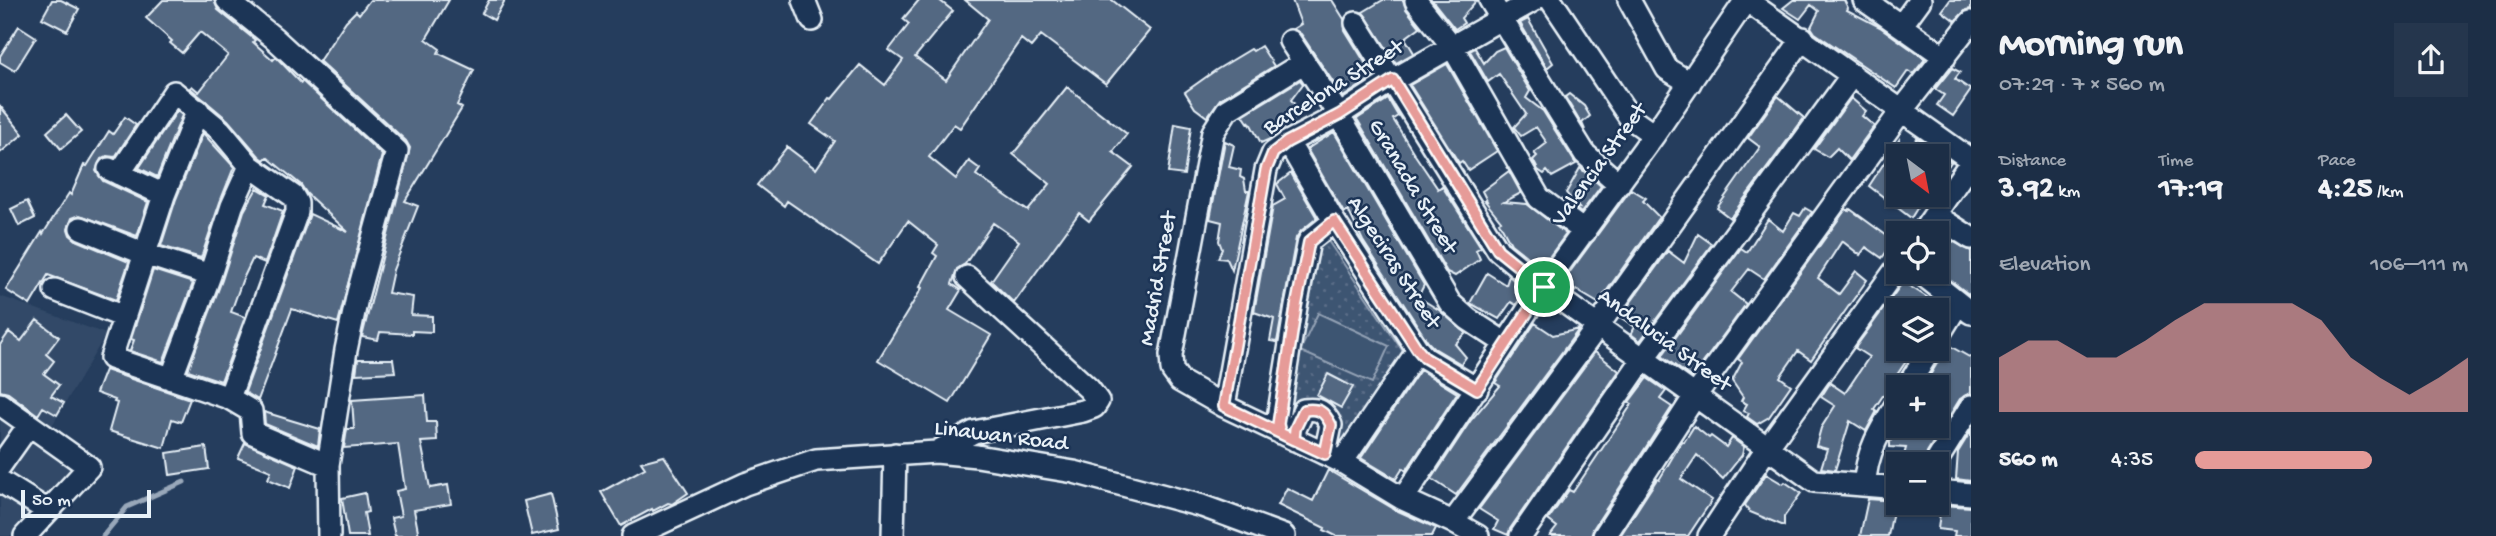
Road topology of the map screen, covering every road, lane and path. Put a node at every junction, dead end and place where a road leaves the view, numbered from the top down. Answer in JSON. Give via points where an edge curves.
{"nodes":[{"id":1,"x":227,"y":0,"type":"edge"},
{"id":2,"x":804,"y":0,"type":"edge"},
{"id":3,"x":1534,"y":0,"type":"edge"},
{"id":4,"x":1551,"y":0,"type":"edge"},
{"id":5,"x":1629,"y":0,"type":"edge"},
{"id":6,"x":1746,"y":0,"type":"edge"},
{"id":7,"x":1864,"y":0,"type":"edge"},
{"id":8,"x":1920,"y":0,"type":"edge"},
{"id":9,"x":1416,"y":1,"type":"edge"},
{"id":10,"x":1495,"y":9,"type":"edge"},
{"id":11,"x":812,"y":20,"type":"dead end"},
{"id":12,"x":1971,"y":22,"type":"edge"},
{"id":13,"x":1356,"y":23,"type":"dead end"},
{"id":14,"x":1901,"y":26,"type":"junction"},
{"id":15,"x":1802,"y":38,"type":"junction"},
{"id":16,"x":1290,"y":41,"type":"dead end"},
{"id":17,"x":1452,"y":46,"type":"junction"},
{"id":18,"x":1945,"y":57,"type":"junction"},
{"id":19,"x":1303,"y":63,"type":"junction"},
{"id":20,"x":1852,"y":75,"type":"junction"},
{"id":21,"x":1393,"y":80,"type":"junction"},
{"id":22,"x":1690,"y":83,"type":"junction"},
{"id":23,"x":198,"y":110,"type":"junction"},
{"id":24,"x":1902,"y":110,"type":"junction"},
{"id":25,"x":1339,"y":115,"type":"junction"},
{"id":26,"x":1654,"y":135,"type":"junction"},
{"id":27,"x":1287,"y":142,"type":"junction"},
{"id":28,"x":1971,"y":161,"type":"edge"},
{"id":29,"x":250,"y":166,"type":"junction"},
{"id":30,"x":1619,"y":184,"type":"junction"},
{"id":31,"x":164,"y":195,"type":"junction"},
{"id":32,"x":1935,"y":215,"type":"junction"},
{"id":33,"x":1334,"y":221,"type":"junction"},
{"id":34,"x":1931,"y":221,"type":"edge"},
{"id":35,"x":81,"y":228,"type":"dead end"},
{"id":36,"x":1585,"y":232,"type":"junction"},
{"id":37,"x":1971,"y":238,"type":"edge"},
{"id":38,"x":145,"y":254,"type":"junction"},
{"id":39,"x":210,"y":275,"type":"junction"},
{"id":40,"x":967,"y":277,"type":"dead end"},
{"id":41,"x":1886,"y":283,"type":"edge"},
{"id":42,"x":1935,"y":284,"type":"edge"},
{"id":43,"x":1544,"y":287,"type":"junction"},
{"id":44,"x":55,"y":290,"type":"dead end"},
{"id":45,"x":1965,"y":308,"type":"edge"},
{"id":46,"x":124,"y":317,"type":"junction"},
{"id":47,"x":1949,"y":325,"type":"edge"},
{"id":48,"x":1598,"y":326,"type":"junction"},
{"id":49,"x":1505,"y":343,"type":"junction"},
{"id":50,"x":1418,"y":350,"type":"junction"},
{"id":51,"x":1643,"y":359,"type":"junction"},
{"id":52,"x":171,"y":379,"type":"junction"},
{"id":53,"x":1477,"y":389,"type":"junction"},
{"id":54,"x":1695,"y":396,"type":"junction"},
{"id":55,"x":229,"y":398,"type":"junction"},
{"id":56,"x":0,"y":404,"type":"edge"},
{"id":57,"x":1224,"y":406,"type":"junction"},
{"id":58,"x":1971,"y":406,"type":"edge"},
{"id":59,"x":1886,"y":420,"type":"edge"},
{"id":60,"x":29,"y":425,"type":"junction"},
{"id":61,"x":1287,"y":436,"type":"junction"},
{"id":62,"x":1768,"y":448,"type":"junction"},
{"id":63,"x":936,"y":452,"type":"junction"},
{"id":64,"x":1942,"y":452,"type":"edge"},
{"id":65,"x":895,"y":454,"type":"junction"},
{"id":66,"x":1333,"y":458,"type":"junction"},
{"id":67,"x":328,"y":465,"type":"junction"},
{"id":68,"x":0,"y":466,"type":"edge"},
{"id":69,"x":0,"y":481,"type":"edge"},
{"id":70,"x":1865,"y":485,"type":"junction"},
{"id":71,"x":1886,"y":487,"type":"edge"},
{"id":72,"x":1949,"y":492,"type":"edge"},
{"id":73,"x":1971,"y":494,"type":"edge"},
{"id":74,"x":1403,"y":499,"type":"junction"},
{"id":75,"x":48,"y":511,"type":"junction"},
{"id":76,"x":1454,"y":522,"type":"junction"},
{"id":77,"x":25,"y":536,"type":"edge"},
{"id":78,"x":329,"y":536,"type":"edge"},
{"id":79,"x":633,"y":536,"type":"edge"},
{"id":80,"x":893,"y":536,"type":"edge"},
{"id":81,"x":1284,"y":536,"type":"edge"},
{"id":82,"x":1478,"y":536,"type":"edge"},
{"id":83,"x":1521,"y":536,"type":"edge"},
{"id":84,"x":1604,"y":536,"type":"edge"},
{"id":85,"x":1709,"y":536,"type":"edge"}],
"edges":[{"from":1,"to":67,"type":"street","via":[[397,152],[358,293]]},
{"from":2,"to":11,"type":"street"},
{"from":3,"to":10,"type":"street","name":"Barcelona Street"},
{"from":4,"to":26,"type":"street","via":[[1630,118]]},
{"from":5,"to":22,"type":"street","via":[[1667,69]]},
{"from":6,"to":15,"type":"street"},
{"from":6,"to":22,"type":"street","name":"Valencia Street"},
{"from":7,"to":14,"type":"street"},
{"from":8,"to":14,"type":"street"},
{"from":9,"to":17,"type":"street"},
{"from":10,"to":17,"type":"street","name":"Barcelona Street"},
{"from":10,"to":30,"type":"street","via":[[1585,154]]},
{"from":12,"to":18,"type":"street"},
{"from":13,"to":21,"type":"street","name":"Andalucia Street"},
{"from":14,"to":18,"type":"street"},
{"from":15,"to":20,"type":"street"},
{"from":15,"to":48,"type":"street"},
{"from":16,"to":19,"type":"street","name":"Granada Street"},
{"from":17,"to":21,"type":"street","name":"Barcelona Street"},
{"from":17,"to":36,"type":"street","via":[[1539,198]]},
{"from":18,"to":24,"type":"street"},
{"from":19,"to":25,"type":"street","name":"Granada Street"},
{"from":19,"to":57,"type":"street","name":"Madrid Street","via":[[1227,110],[1213,132],[1171,355],[1172,370],[1180,381]]},
{"from":20,"to":24,"type":"street"},
{"from":20,"to":51,"type":"street"},
{"from":21,"to":25,"type":"street","name":"Barcelona Street"},
{"from":21,"to":43,"type":"street","name":"Andalucia Street","via":[[1498,250]]},
{"from":22,"to":26,"type":"street","name":"Valencia Street"},
{"from":23,"to":29,"type":"street"},
{"from":23,"to":31,"type":"street"},
{"from":23,"to":31,"type":"street","via":[[174,92],[114,172]]},
{"from":24,"to":28,"type":"street"},
{"from":24,"to":54,"type":"street"},
{"from":25,"to":27,"type":"street","name":"Barcelona Street"},
{"from":25,"to":49,"type":"street","name":"Granada Street","via":[[1450,303]]},
{"from":26,"to":30,"type":"street","name":"Valencia Street"},
{"from":27,"to":33,"type":"street","name":"Algeciras Street"},
{"from":27,"to":57,"type":"street","name":"Barcelona Street","via":[[1273,153],[1266,170]]},
{"from":28,"to":32,"type":"street"},
{"from":29,"to":39,"type":"street"},
{"from":29,"to":55,"type":"street","via":[[293,196],[297,212]]},
{"from":30,"to":36,"type":"street","name":"Valencia Street"},
{"from":31,"to":38,"type":"street"},
{"from":32,"to":34,"type":"street"},
{"from":32,"to":37,"type":"street"},
{"from":33,"to":50,"type":"street","name":"Algeciras Street"},
{"from":33,"to":61,"type":"street","via":[[1309,242],[1279,411],[1278,424]]},
{"from":35,"to":38,"type":"street"},
{"from":36,"to":43,"type":"street","name":"Valencia Street"},
{"from":38,"to":39,"type":"street"},
{"from":38,"to":46,"type":"street"},
{"from":39,"to":52,"type":"street"},
{"from":40,"to":63,"type":"street","via":[[1098,401],[1083,411],[974,432]]},
{"from":41,"to":62,"type":"street"},
{"from":42,"to":45,"type":"street"},
{"from":43,"to":48,"type":"street","name":"Andalucia Street"},
{"from":43,"to":49,"type":"street","name":"Valencia Street"},
{"from":44,"to":46,"type":"street"},
{"from":45,"to":47,"type":"street"},
{"from":46,"to":52,"type":"street","via":[[111,358]]},
{"from":48,"to":51,"type":"street","name":"Andalucia Street"},
{"from":48,"to":76,"type":"street"},
{"from":49,"to":53,"type":"street","name":"Valencia Street"},
{"from":50,"to":53,"type":"street","name":"Algeciras Street"},
{"from":50,"to":66,"type":"street"},
{"from":51,"to":54,"type":"street","name":"Andalucia Street"},
{"from":51,"to":83,"type":"street"},
{"from":52,"to":55,"type":"street"},
{"from":53,"to":74,"type":"street","name":"Valencia Street"},
{"from":54,"to":62,"type":"street","name":"Andalucia Street"},
{"from":54,"to":84,"type":"street"},
{"from":55,"to":67,"type":"street","via":[[251,411],[253,433]]},
{"from":56,"to":60,"type":"street"},
{"from":57,"to":61,"type":"street","name":"Madrid Street"},
{"from":58,"to":64,"type":"street"},
{"from":59,"to":70,"type":"street","via":[[1865,469]]},
{"from":60,"to":68,"type":"street"},
{"from":60,"to":75,"type":"street","via":[[89,467]]},
{"from":61,"to":66,"type":"street","name":"Madrid Street"},
{"from":61,"to":66,"type":"street","via":[[1304,410],[1325,413],[1331,425]]},
{"from":62,"to":70,"type":"street","name":"Andalucia Street","via":[[1814,481]]},
{"from":62,"to":85,"type":"street"},
{"from":63,"to":65,"type":"street","name":"Linawan Road"},
{"from":63,"to":81,"type":"street","name":"Linawan Road","via":[[1074,472],[1202,506]]},
{"from":65,"to":79,"type":"street","name":"Linawan Road","via":[[816,460],[745,484]]},
{"from":65,"to":80,"type":"street"},
{"from":66,"to":74,"type":"street","name":"Madrid Street"},
{"from":67,"to":78,"type":"street"},
{"from":69,"to":75,"type":"street"},
{"from":70,"to":71,"type":"street","name":"Andalucia Street"},
{"from":72,"to":73,"type":"street"},
{"from":74,"to":76,"type":"street","name":"Madrid Street"},
{"from":75,"to":77,"type":"street"},
{"from":76,"to":82,"type":"street","name":"Madrid Street"}]}
